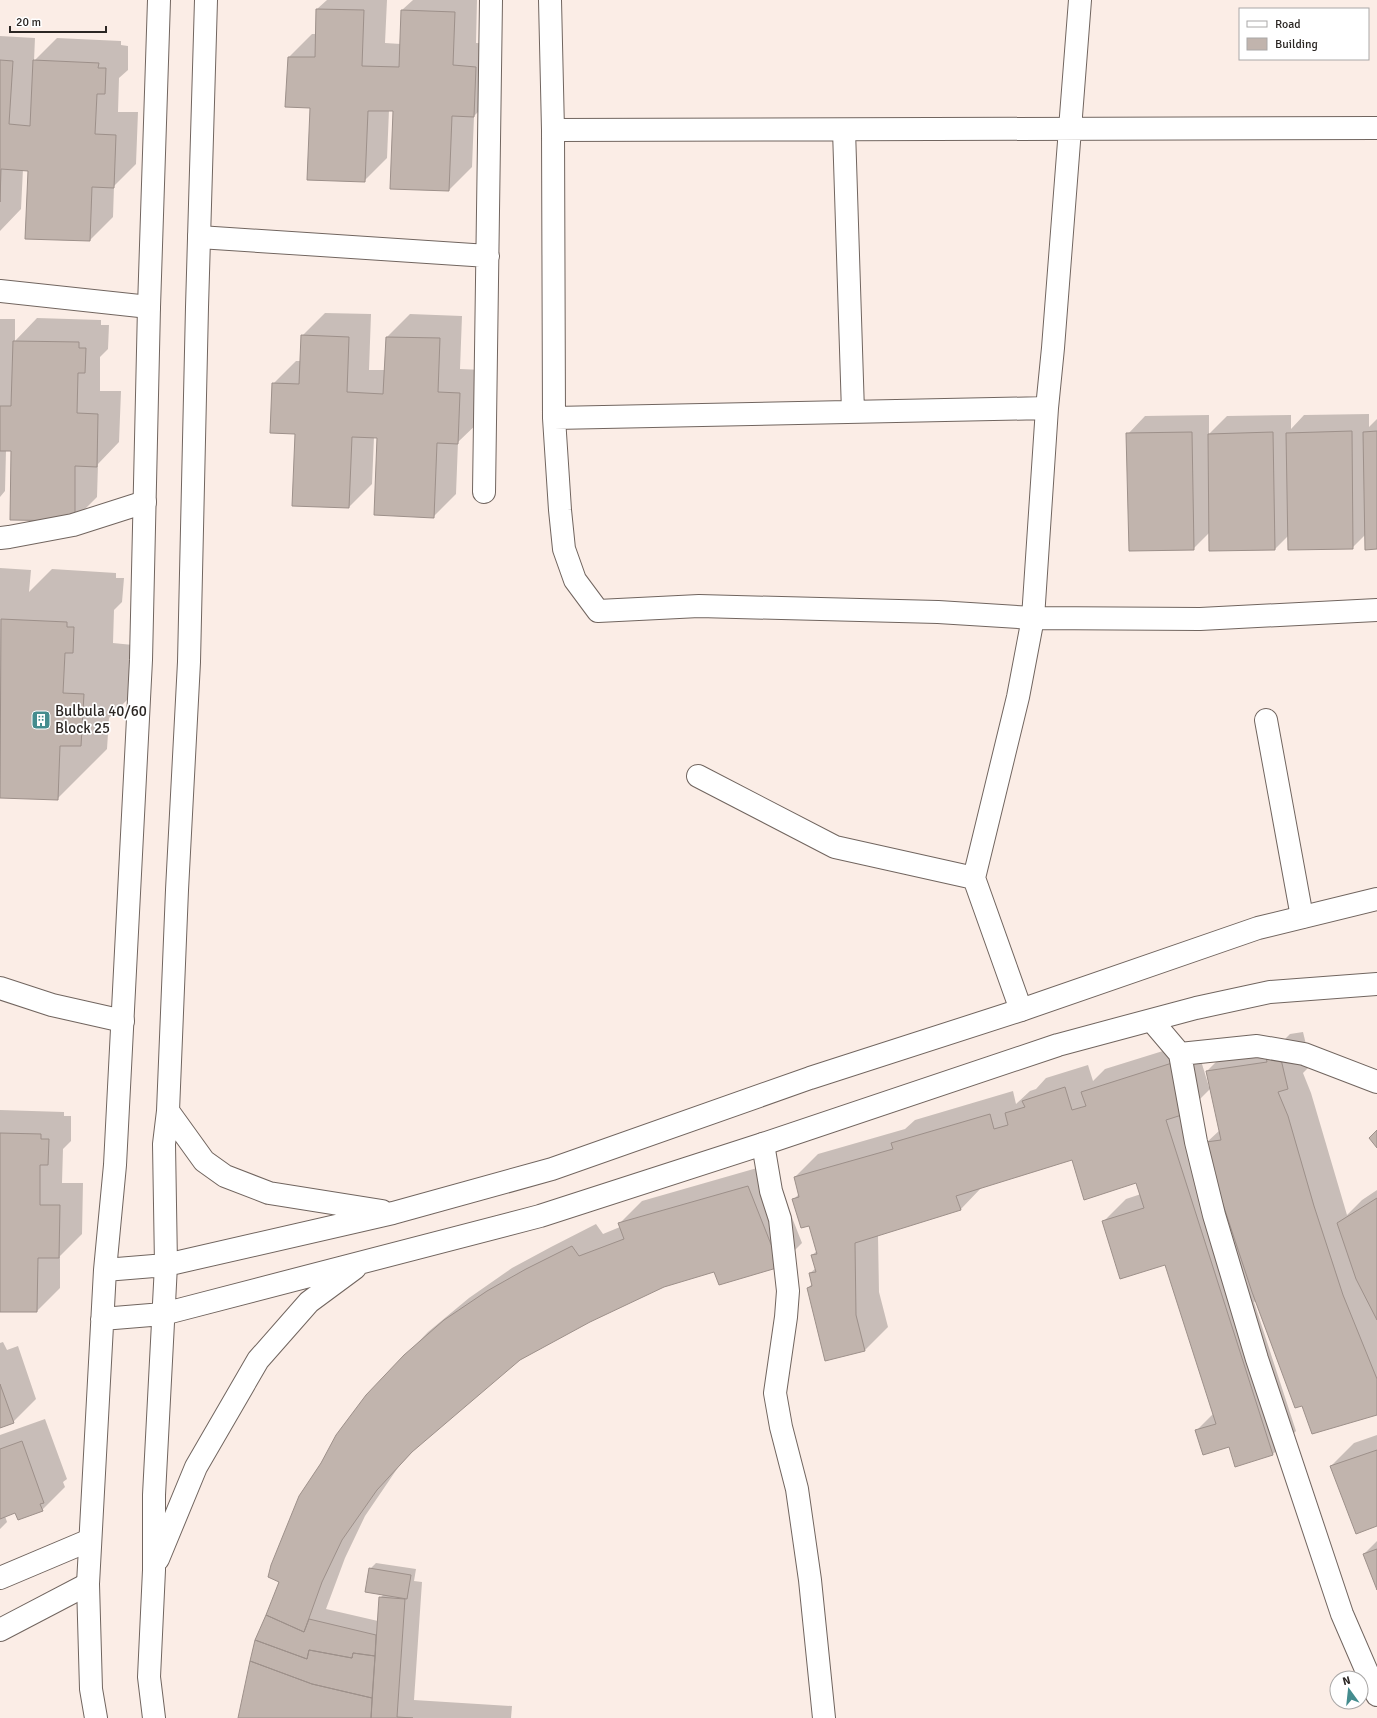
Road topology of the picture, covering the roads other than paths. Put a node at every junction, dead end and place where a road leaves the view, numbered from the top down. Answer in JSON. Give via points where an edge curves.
{"nodes":[{"id":1,"x":159,"y":0,"type":"edge"},
{"id":2,"x":206,"y":0,"type":"edge"},
{"id":3,"x":491,"y":0,"type":"edge"},
{"id":4,"x":550,"y":0,"type":"edge"},
{"id":5,"x":1080,"y":0,"type":"edge"},
{"id":6,"x":1377,"y":128,"type":"edge"},
{"id":7,"x":1071,"y":129,"type":"junction"},
{"id":8,"x":552,"y":130,"type":"junction"},
{"id":9,"x":844,"y":130,"type":"junction"},
{"id":10,"x":199,"y":237,"type":"junction"},
{"id":11,"x":488,"y":256,"type":"junction"},
{"id":12,"x":0,"y":291,"type":"edge"},
{"id":13,"x":149,"y":307,"type":"junction"},
{"id":14,"x":1047,"y":408,"type":"junction"},
{"id":15,"x":853,"y":412,"type":"junction"},
{"id":16,"x":554,"y":418,"type":"junction"},
{"id":17,"x":484,"y":492,"type":"dead end"},
{"id":18,"x":144,"y":502,"type":"junction"},
{"id":19,"x":0,"y":538,"type":"edge"},
{"id":20,"x":1377,"y":610,"type":"edge"},
{"id":21,"x":1033,"y":618,"type":"junction"},
{"id":22,"x":1266,"y":720,"type":"dead end"},
{"id":23,"x":698,"y":776,"type":"dead end"},
{"id":24,"x":974,"y":878,"type":"junction"},
{"id":25,"x":1377,"y":899,"type":"edge"},
{"id":26,"x":1302,"y":917,"type":"junction"},
{"id":27,"x":1377,"y":984,"type":"edge"},
{"id":28,"x":0,"y":988,"type":"edge"},
{"id":29,"x":1021,"y":1010,"type":"junction"},
{"id":30,"x":123,"y":1021,"type":"junction"},
{"id":31,"x":1152,"y":1021,"type":"junction"},
{"id":32,"x":1180,"y":1054,"type":"junction"},
{"id":33,"x":1377,"y":1082,"type":"edge"},
{"id":34,"x":168,"y":1111,"type":"junction"},
{"id":35,"x":763,"y":1144,"type":"junction"},
{"id":36,"x":393,"y":1213,"type":"junction"},
{"id":37,"x":365,"y":1261,"type":"junction"},
{"id":38,"x":166,"y":1264,"type":"junction"},
{"id":39,"x":105,"y":1270,"type":"junction"},
{"id":40,"x":163,"y":1314,"type":"junction"},
{"id":41,"x":102,"y":1319,"type":"junction"},
{"id":42,"x":90,"y":1540,"type":"junction"},
{"id":43,"x":154,"y":1570,"type":"junction"},
{"id":44,"x":0,"y":1578,"type":"edge"},
{"id":45,"x":88,"y":1584,"type":"junction"},
{"id":46,"x":0,"y":1630,"type":"edge"},
{"id":47,"x":1377,"y":1695,"type":"edge"},
{"id":48,"x":96,"y":1718,"type":"edge"},
{"id":49,"x":154,"y":1718,"type":"edge"},
{"id":50,"x":824,"y":1718,"type":"edge"}],
"edges":[{"from":1,"to":13,"type":"street"},
{"from":2,"to":10,"type":"street"},
{"from":3,"to":11,"type":"street"},
{"from":4,"to":8,"type":"street"},
{"from":5,"to":7,"type":"street"},
{"from":6,"to":7,"type":"street"},
{"from":7,"to":9,"type":"street"},
{"from":7,"to":14,"type":"street"},
{"from":8,"to":9,"type":"street"},
{"from":8,"to":16,"type":"street"},
{"from":9,"to":15,"type":"street"},
{"from":10,"to":11,"type":"street"},
{"from":10,"to":34,"type":"street","via":[[189,662]]},
{"from":11,"to":17,"type":"street"},
{"from":12,"to":13,"type":"street"},
{"from":13,"to":18,"type":"street"},
{"from":14,"to":15,"type":"street"},
{"from":14,"to":21,"type":"street"},
{"from":15,"to":16,"type":"street"},
{"from":16,"to":21,"type":"street","via":[[564,549],[574,580],[598,611],[707,606],[938,612]]},
{"from":18,"to":19,"type":"street","via":[[73,525]]},
{"from":18,"to":30,"type":"street","via":[[141,660]]},
{"from":20,"to":21,"type":"street","via":[[1200,619]]},
{"from":21,"to":24,"type":"street","via":[[1018,697]]},
{"from":22,"to":26,"type":"street"},
{"from":23,"to":24,"type":"street","via":[[835,847]]},
{"from":24,"to":29,"type":"street"},
{"from":25,"to":26,"type":"street"},
{"from":26,"to":29,"type":"street","via":[[1258,928]]},
{"from":27,"to":31,"type":"street","via":[[1270,992],[1196,1008]]},
{"from":28,"to":30,"type":"street","via":[[52,1005]]},
{"from":29,"to":36,"type":"street","via":[[810,1078],[552,1169]]},
{"from":30,"to":39,"type":"street","via":[[115,1165]]},
{"from":31,"to":32,"type":"street"},
{"from":31,"to":35,"type":"street","via":[[1058,1045]]},
{"from":32,"to":33,"type":"street","via":[[1257,1046],[1304,1054]]},
{"from":32,"to":47,"type":"street","via":[[1196,1142],[1214,1215],[1257,1359],[1342,1614]]},
{"from":34,"to":36,"type":"street","via":[[204,1161],[225,1176],[270,1193]]},
{"from":34,"to":38,"type":"street","via":[[164,1144]]},
{"from":35,"to":37,"type":"street","via":[[540,1216]]},
{"from":35,"to":50,"type":"street","via":[[771,1191],[780,1219],[788,1291],[775,1393],[797,1488],[810,1580]]},
{"from":36,"to":38,"type":"street"},
{"from":37,"to":40,"type":"street"},
{"from":37,"to":43,"type":"street","via":[[309,1302],[258,1360],[196,1467]]},
{"from":38,"to":39,"type":"street"},
{"from":38,"to":40,"type":"street"},
{"from":39,"to":41,"type":"street"},
{"from":40,"to":41,"type":"street"},
{"from":40,"to":43,"type":"street","via":[[154,1495]]},
{"from":41,"to":42,"type":"street"},
{"from":42,"to":44,"type":"street"},
{"from":42,"to":45,"type":"street"},
{"from":43,"to":49,"type":"street","via":[[149,1676]]},
{"from":45,"to":46,"type":"street"},
{"from":45,"to":48,"type":"street","via":[[91,1689]]}]}
